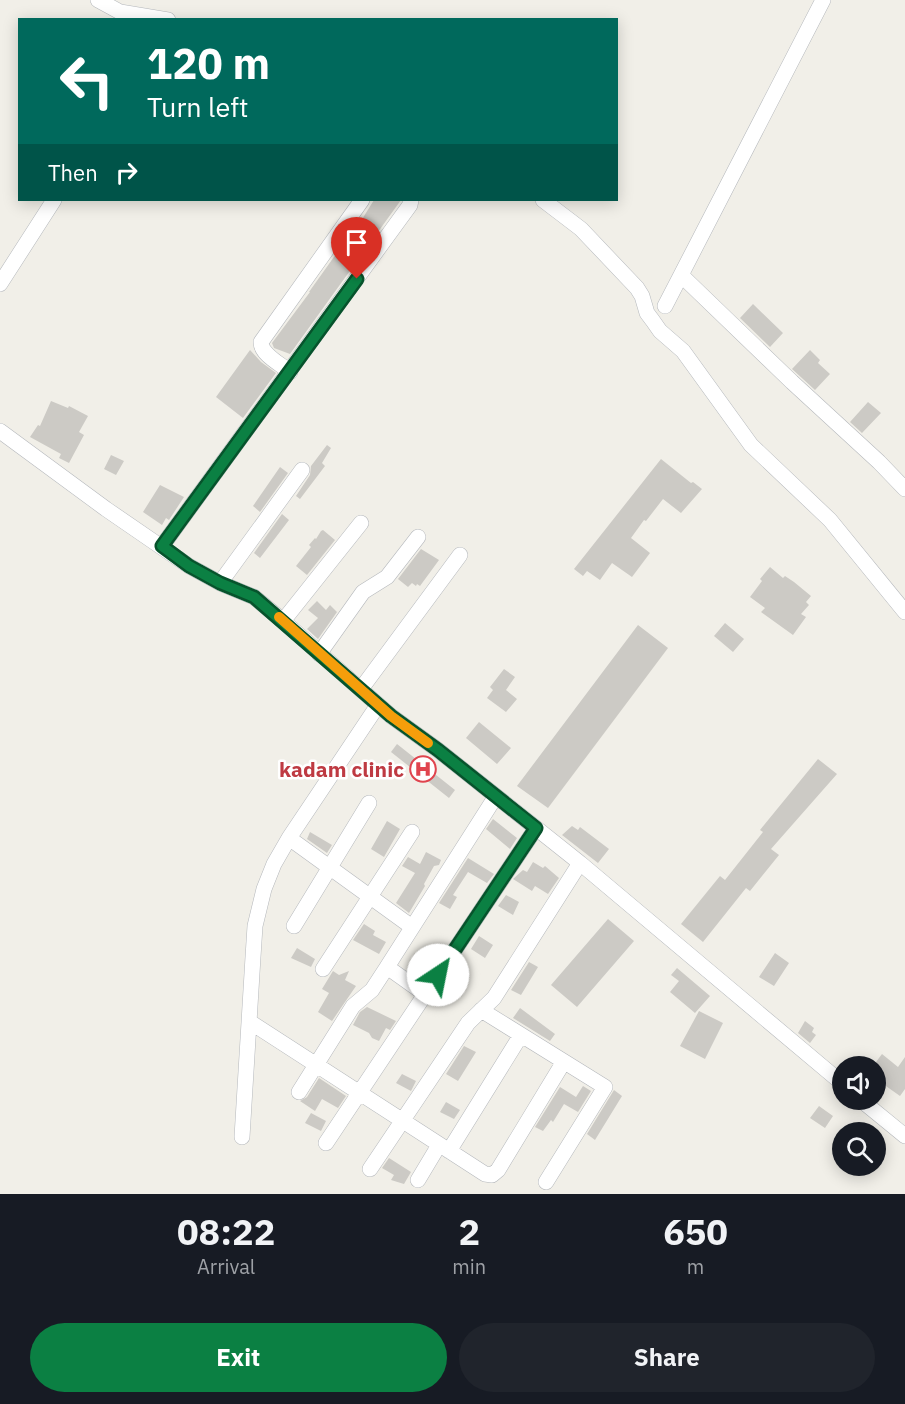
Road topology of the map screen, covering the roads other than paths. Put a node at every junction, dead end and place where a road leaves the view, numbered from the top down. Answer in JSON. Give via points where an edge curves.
{"nodes":[{"id":1,"x":98,"y":0,"type":"edge"},
{"id":2,"x":823,"y":0,"type":"edge"},
{"id":3,"x":156,"y":18,"type":"edge"},
{"id":4,"x":53,"y":201,"type":"edge"},
{"id":5,"x":361,"y":201,"type":"edge"},
{"id":6,"x":411,"y":201,"type":"edge"},
{"id":7,"x":544,"y":201,"type":"edge"},
{"id":8,"x":682,"y":276,"type":"junction"},
{"id":9,"x":0,"y":284,"type":"edge"},
{"id":10,"x":665,"y":306,"type":"dead end"},
{"id":11,"x":291,"y":372,"type":"junction"},
{"id":12,"x":0,"y":431,"type":"edge"},
{"id":13,"x":302,"y":470,"type":"dead end"},
{"id":14,"x":905,"y":489,"type":"edge"},
{"id":15,"x":361,"y":523,"type":"dead end"},
{"id":16,"x":418,"y":537,"type":"dead end"},
{"id":17,"x":162,"y":546,"type":"junction"},
{"id":18,"x":460,"y":555,"type":"dead end"},
{"id":19,"x":220,"y":583,"type":"junction"},
{"id":20,"x":905,"y":612,"type":"edge"},
{"id":21,"x":284,"y":621,"type":"junction"},
{"id":22,"x":319,"y":654,"type":"junction"},
{"id":23,"x":361,"y":689,"type":"junction"},
{"id":24,"x":378,"y":705,"type":"junction"},
{"id":25,"x":496,"y":796,"type":"junction"},
{"id":26,"x":369,"y":803,"type":"dead end"},
{"id":27,"x":536,"y":828,"type":"junction"},
{"id":28,"x":412,"y":832,"type":"dead end"},
{"id":29,"x":289,"y":838,"type":"junction"},
{"id":30,"x":580,"y":863,"type":"junction"},
{"id":31,"x":331,"y":869,"type":"junction"},
{"id":32,"x":370,"y":897,"type":"junction"},
{"id":33,"x":294,"y":926,"type":"dead end"},
{"id":34,"x":412,"y":927,"type":"junction"},
{"id":35,"x":387,"y":967,"type":"junction"},
{"id":36,"x":323,"y":969,"type":"dead end"},
{"id":37,"x":425,"y":994,"type":"junction"},
{"id":38,"x":482,"y":1010,"type":"junction"},
{"id":39,"x":250,"y":1022,"type":"junction"},
{"id":40,"x":521,"y":1035,"type":"junction"},
{"id":41,"x":563,"y":1063,"type":"junction"},
{"id":42,"x":315,"y":1065,"type":"junction"},
{"id":43,"x":832,"y":1075,"type":"edge"},
{"id":44,"x":299,"y":1092,"type":"dead end"},
{"id":45,"x":359,"y":1094,"type":"junction"},
{"id":46,"x":873,"y":1110,"type":"edge"},
{"id":47,"x":402,"y":1121,"type":"junction"},
{"id":48,"x":905,"y":1136,"type":"edge"},
{"id":49,"x":242,"y":1137,"type":"dead end"},
{"id":50,"x":326,"y":1143,"type":"dead end"},
{"id":51,"x":444,"y":1148,"type":"junction"},
{"id":52,"x":370,"y":1169,"type":"dead end"},
{"id":53,"x":418,"y":1180,"type":"dead end"},
{"id":54,"x":546,"y":1182,"type":"dead end"}],
"edges":[{"from":1,"to":3,"type":"street","via":[[120,12]]},
{"from":2,"to":8,"type":"street"},
{"from":4,"to":9,"type":"street"},
{"from":5,"to":11,"type":"street","via":[[261,342],[264,352]]},
{"from":6,"to":11,"type":"street"},
{"from":7,"to":20,"type":"street","via":[[581,229],[637,288],[652,321],[683,351],[751,445],[830,520]]},
{"from":8,"to":10,"type":"street"},
{"from":8,"to":14,"type":"street"},
{"from":11,"to":17,"type":"street"},
{"from":12,"to":17,"type":"street"},
{"from":13,"to":19,"type":"street"},
{"from":15,"to":21,"type":"street"},
{"from":16,"to":22,"type":"street","via":[[387,577],[363,592]]},
{"from":17,"to":19,"type":"street"},
{"from":18,"to":23,"type":"street"},
{"from":19,"to":21,"type":"street","via":[[254,597]]},
{"from":21,"to":22,"type":"street"},
{"from":22,"to":23,"type":"street"},
{"from":23,"to":24,"type":"street"},
{"from":24,"to":25,"type":"street"},
{"from":24,"to":29,"type":"street"},
{"from":25,"to":27,"type":"street"},
{"from":25,"to":34,"type":"street"},
{"from":26,"to":31,"type":"street"},
{"from":27,"to":30,"type":"street"},
{"from":27,"to":37,"type":"street"},
{"from":28,"to":32,"type":"street"},
{"from":29,"to":31,"type":"street"},
{"from":29,"to":39,"type":"street","via":[[264,889],[255,926]]},
{"from":30,"to":38,"type":"street","via":[[495,998]]},
{"from":30,"to":43,"type":"street"},
{"from":31,"to":32,"type":"street"},
{"from":31,"to":33,"type":"street"},
{"from":32,"to":34,"type":"street"},
{"from":32,"to":36,"type":"street"},
{"from":34,"to":35,"type":"street"},
{"from":35,"to":37,"type":"street"},
{"from":35,"to":42,"type":"street","via":[[372,990],[353,1006]]},
{"from":37,"to":45,"type":"street"},
{"from":38,"to":40,"type":"street"},
{"from":38,"to":47,"type":"street","via":[[468,1023]]},
{"from":39,"to":42,"type":"street"},
{"from":39,"to":49,"type":"street"},
{"from":40,"to":41,"type":"street"},
{"from":40,"to":51,"type":"street"},
{"from":41,"to":51,"type":"street","via":[[492,1175]]},
{"from":41,"to":54,"type":"street","via":[[605,1087]]},
{"from":42,"to":44,"type":"street"},
{"from":42,"to":45,"type":"street"},
{"from":45,"to":47,"type":"street"},
{"from":45,"to":50,"type":"street"},
{"from":46,"to":48,"type":"street"},
{"from":47,"to":51,"type":"street"},
{"from":47,"to":52,"type":"street"},
{"from":51,"to":53,"type":"street"}]}
